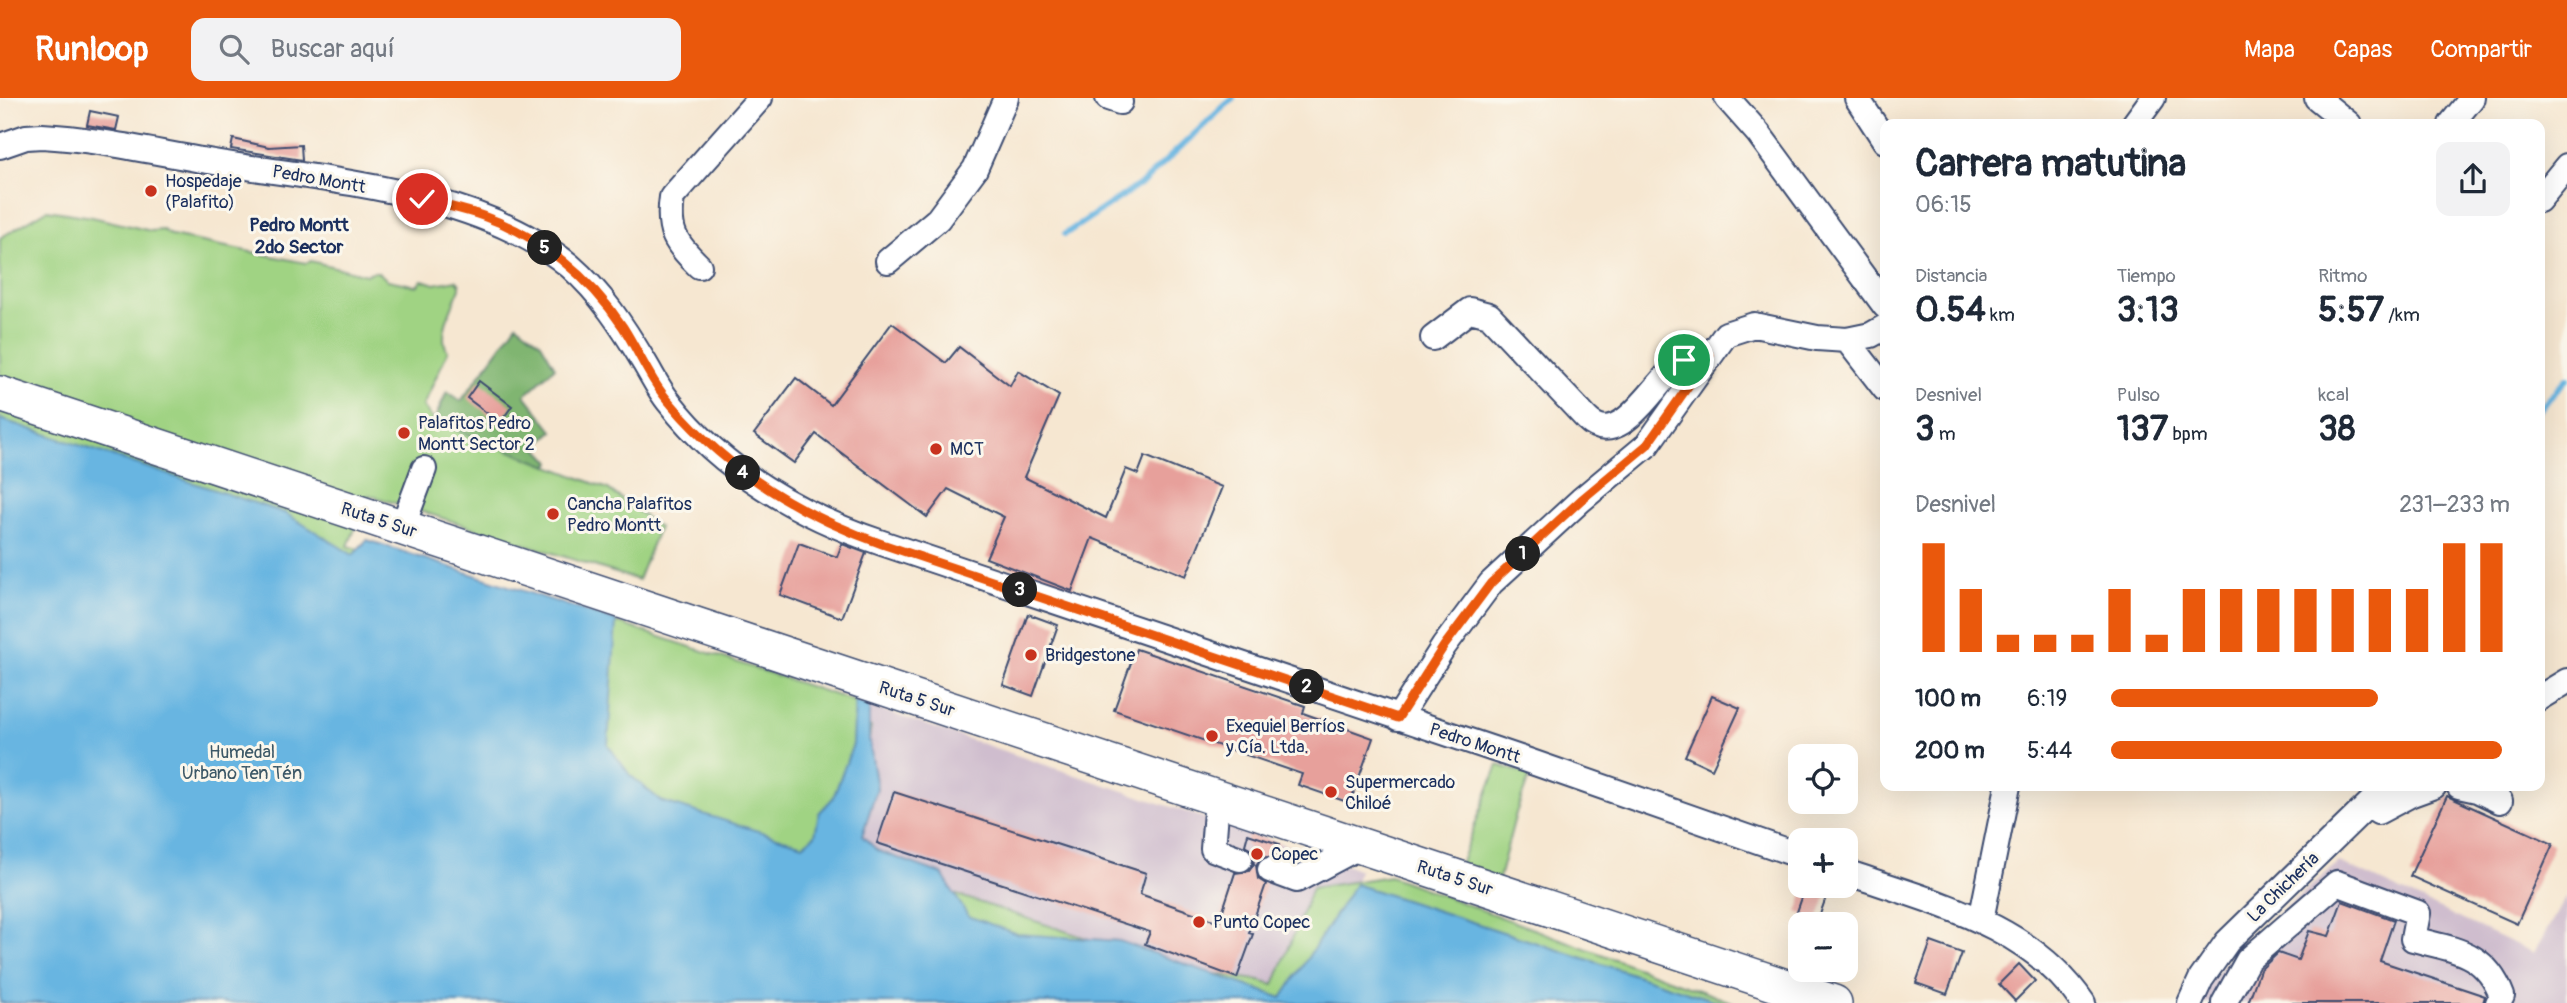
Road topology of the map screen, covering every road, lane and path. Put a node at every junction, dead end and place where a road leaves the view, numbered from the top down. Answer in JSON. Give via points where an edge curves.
{"nodes":[{"id":1,"x":760,"y":98,"type":"edge"},
{"id":2,"x":1006,"y":98,"type":"edge"},
{"id":3,"x":1727,"y":98,"type":"edge"},
{"id":4,"x":1857,"y":98,"type":"edge"},
{"id":5,"x":2153,"y":98,"type":"edge"},
{"id":6,"x":2472,"y":98,"type":"edge"},
{"id":7,"x":2138,"y":119,"type":"edge"},
{"id":8,"x":2455,"y":119,"type":"edge"},
{"id":9,"x":1880,"y":133,"type":"edge"},
{"id":10,"x":0,"y":146,"type":"edge"},
{"id":11,"x":2567,"y":166,"type":"edge"},
{"id":12,"x":2545,"y":193,"type":"edge"},
{"id":13,"x":888,"y":261,"type":"dead end"},
{"id":14,"x":699,"y":266,"type":"dead end"},
{"id":15,"x":1880,"y":299,"type":"edge"},
{"id":16,"x":1880,"y":330,"type":"edge"},
{"id":17,"x":1433,"y":338,"type":"dead end"},
{"id":18,"x":1847,"y":340,"type":"junction"},
{"id":19,"x":1710,"y":355,"type":"junction"},
{"id":20,"x":1880,"y":383,"type":"edge"},
{"id":21,"x":0,"y":394,"type":"edge"},
{"id":22,"x":424,"y":469,"type":"dead end"},
{"id":23,"x":402,"y":528,"type":"junction"},
{"id":24,"x":2567,"y":681,"type":"edge"},
{"id":25,"x":2545,"y":694,"type":"edge"},
{"id":26,"x":1398,"y":718,"type":"junction"},
{"id":27,"x":2007,"y":791,"type":"edge"},
{"id":28,"x":2386,"y":791,"type":"edge"},
{"id":29,"x":2423,"y":791,"type":"edge"},
{"id":30,"x":2479,"y":791,"type":"edge"},
{"id":31,"x":1217,"y":799,"type":"junction"},
{"id":32,"x":2500,"y":801,"type":"dead end"},
{"id":33,"x":2348,"y":824,"type":"junction"},
{"id":34,"x":1360,"y":846,"type":"junction"},
{"id":35,"x":1788,"y":851,"type":"edge"},
{"id":36,"x":1240,"y":859,"type":"dead end"},
{"id":37,"x":1270,"y":870,"type":"dead end"},
{"id":38,"x":1858,"y":876,"type":"edge"},
{"id":39,"x":1981,"y":920,"type":"junction"},
{"id":40,"x":1834,"y":1003,"type":"edge"},
{"id":41,"x":2083,"y":1003,"type":"edge"},
{"id":42,"x":2190,"y":1003,"type":"edge"},
{"id":43,"x":2224,"y":1003,"type":"edge"},
{"id":44,"x":2498,"y":1003,"type":"edge"}],
"edges":[{"from":1,"to":14,"type":"street","via":[[672,197],[672,230],[680,247]]},
{"from":2,"to":13,"type":"street","via":[[975,169],[938,219]]},
{"from":3,"to":15,"type":"street"},
{"from":4,"to":9,"type":"street"},
{"from":5,"to":7,"type":"street"},
{"from":6,"to":8,"type":"street"},
{"from":10,"to":26,"type":"street","name":"Pedro Montt","via":[[41,136],[132,148],[381,190],[483,216],[540,244],[590,285],[622,326],[668,401],[689,424],[734,466],[818,519]]},
{"from":11,"to":12,"type":"street"},
{"from":16,"to":18,"type":"street"},
{"from":17,"to":19,"type":"street","via":[[1470,310],[1489,315],[1587,419],[1604,429],[1623,423],[1684,360]]},
{"from":18,"to":19,"type":"street","via":[[1754,325],[1726,334]]},
{"from":18,"to":20,"type":"street"},
{"from":19,"to":26,"type":"street","via":[[1647,445],[1491,583]]},
{"from":21,"to":23,"type":"highway","name":"Ruta 5 Sur"},
{"from":22,"to":23,"type":"street"},
{"from":23,"to":31,"type":"highway","name":"Ruta 5 Sur"},
{"from":24,"to":25,"type":"street"},
{"from":26,"to":35,"type":"street","name":"Pedro Montt"},
{"from":27,"to":39,"type":"street"},
{"from":28,"to":33,"type":"street","name":"La Chichería"},
{"from":29,"to":33,"type":"street"},
{"from":30,"to":32,"type":"street"},
{"from":31,"to":34,"type":"highway","name":"Ruta 5 Sur"},
{"from":31,"to":36,"type":"street","via":[[1213,849]]},
{"from":33,"to":42,"type":"street","name":"La Chichería","via":[[2227,942]]},
{"from":34,"to":37,"type":"street","via":[[1297,880]]},
{"from":34,"to":40,"type":"highway","name":"Ruta 5 Sur"},
{"from":38,"to":39,"type":"street"},
{"from":39,"to":41,"type":"street","via":[[2044,960]]},
{"from":43,"to":44,"type":"street","via":[[2248,960],[2337,883],[2418,913],[2413,939],[2468,954],[2495,977],[2502,996]]}]}
